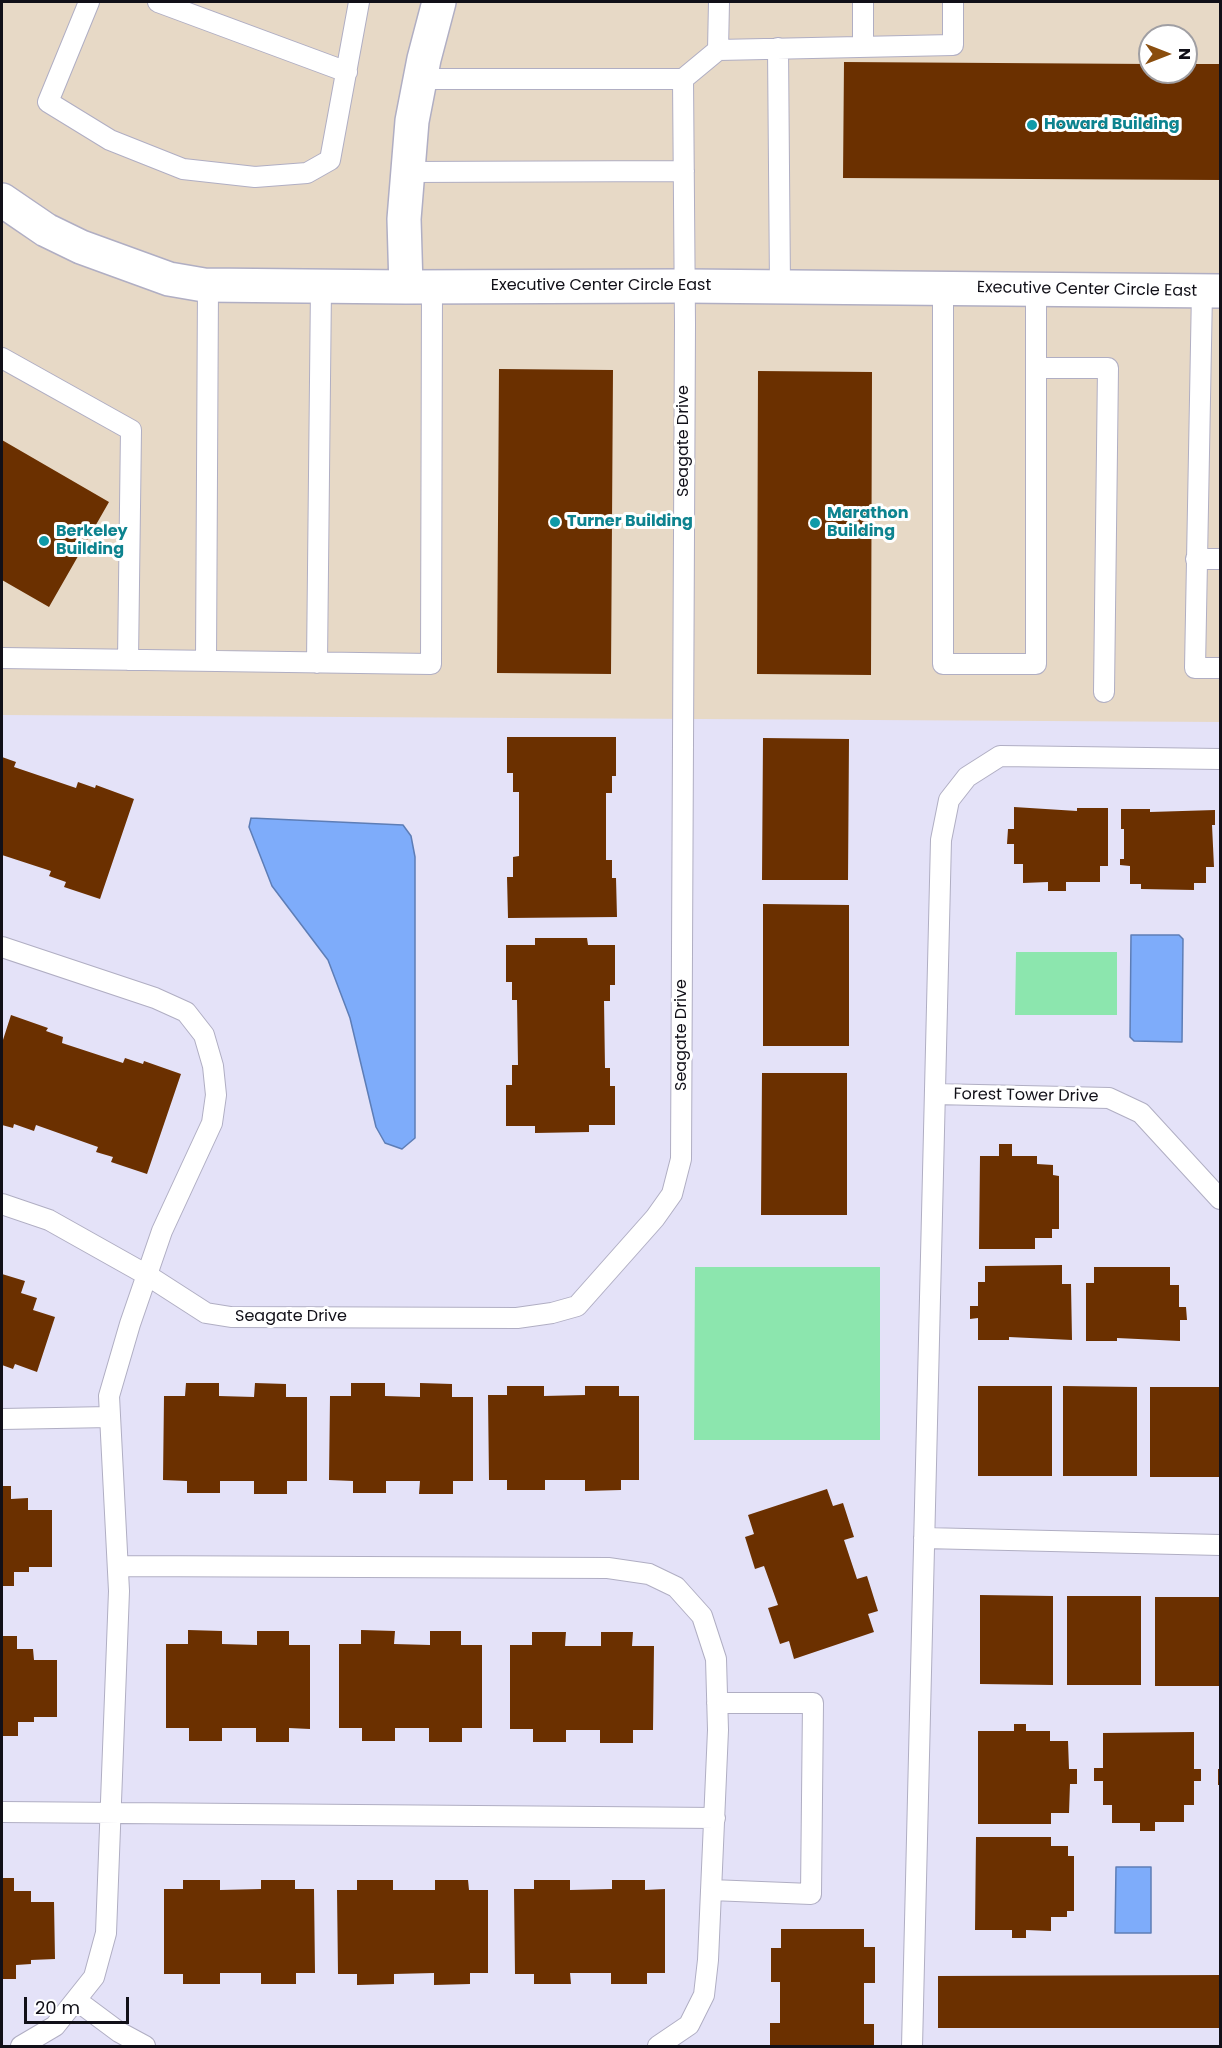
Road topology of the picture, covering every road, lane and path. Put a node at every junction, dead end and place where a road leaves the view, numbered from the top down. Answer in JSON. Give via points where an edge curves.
{"nodes":[{"id":1,"x":89,"y":2,"type":"edge"},
{"id":2,"x":158,"y":2,"type":"edge"},
{"id":3,"x":359,"y":2,"type":"edge"},
{"id":4,"x":719,"y":2,"type":"edge"},
{"id":5,"x":863,"y":2,"type":"edge"},
{"id":6,"x":953,"y":2,"type":"edge"},
{"id":7,"x":432,"y":4,"type":"edge"},
{"id":8,"x":863,"y":47,"type":"junction"},
{"id":9,"x":778,"y":48,"type":"junction"},
{"id":10,"x":718,"y":50,"type":"junction"},
{"id":11,"x":347,"y":72,"type":"junction"},
{"id":12,"x":420,"y":79,"type":"junction"},
{"id":13,"x":683,"y":79,"type":"junction"},
{"id":14,"x":684,"y":171,"type":"junction"},
{"id":15,"x":408,"y":172,"type":"junction"},
{"id":16,"x":2,"y":200,"type":"edge"},
{"id":17,"x":208,"y":285,"type":"junction"},
{"id":18,"x":321,"y":286,"type":"junction"},
{"id":19,"x":685,"y":286,"type":"junction"},
{"id":20,"x":780,"y":286,"type":"junction"},
{"id":21,"x":419,"y":287,"type":"junction"},
{"id":22,"x":944,"y":289,"type":"junction"},
{"id":23,"x":1036,"y":290,"type":"junction"},
{"id":24,"x":1211,"y":291,"type":"edge"},
{"id":25,"x":2,"y":358,"type":"edge"},
{"id":26,"x":1036,"y":368,"type":"junction"},
{"id":27,"x":1196,"y":560,"type":"junction"},
{"id":28,"x":1221,"y":560,"type":"edge"},
{"id":29,"x":5,"y":656,"type":"edge"},
{"id":30,"x":128,"y":660,"type":"junction"},
{"id":31,"x":206,"y":661,"type":"junction"},
{"id":32,"x":317,"y":663,"type":"junction"},
{"id":33,"x":1221,"y":668,"type":"edge"},
{"id":34,"x":1104,"y":692,"type":"dead end"},
{"id":35,"x":1221,"y":759,"type":"edge"},
{"id":36,"x":2,"y":947,"type":"edge"},
{"id":37,"x":935,"y":1094,"type":"junction"},
{"id":38,"x":1221,"y":1199,"type":"edge"},
{"id":39,"x":2,"y":1204,"type":"edge"},
{"id":40,"x":147,"y":1275,"type":"junction"},
{"id":41,"x":110,"y":1417,"type":"junction"},
{"id":42,"x":2,"y":1419,"type":"edge"},
{"id":43,"x":924,"y":1538,"type":"junction"},
{"id":44,"x":1221,"y":1545,"type":"edge"},
{"id":45,"x":118,"y":1566,"type":"junction"},
{"id":46,"x":717,"y":1703,"type":"junction"},
{"id":47,"x":2,"y":1812,"type":"edge"},
{"id":48,"x":111,"y":1814,"type":"junction"},
{"id":49,"x":715,"y":1818,"type":"junction"},
{"id":50,"x":711,"y":1890,"type":"junction"},
{"id":51,"x":76,"y":2000,"type":"junction"},
{"id":52,"x":21,"y":2046,"type":"edge"},
{"id":53,"x":145,"y":2046,"type":"edge"},
{"id":54,"x":658,"y":2046,"type":"edge"},
{"id":55,"x":912,"y":2046,"type":"edge"}],
"edges":[{"from":1,"to":11,"type":"lane","via":[[48,102],[110,140],[183,169],[255,177],[307,173],[330,160]]},
{"from":2,"to":11,"type":"lane"},
{"from":3,"to":11,"type":"lane"},
{"from":4,"to":10,"type":"lane"},
{"from":5,"to":8,"type":"lane"},
{"from":6,"to":8,"type":"lane","via":[[953,45]]},
{"from":7,"to":12,"type":"street"},
{"from":8,"to":9,"type":"lane"},
{"from":9,"to":10,"type":"lane"},
{"from":9,"to":20,"type":"lane"},
{"from":10,"to":13,"type":"lane"},
{"from":12,"to":13,"type":"lane"},
{"from":12,"to":15,"type":"street"},
{"from":13,"to":14,"type":"lane","name":"Seagate Drive"},
{"from":14,"to":15,"type":"lane"},
{"from":14,"to":19,"type":"lane","name":"Seagate Drive"},
{"from":15,"to":21,"type":"street","via":[[404,219]]},
{"from":16,"to":17,"type":"street","name":"Executive Center Circle East","via":[[46,230],[81,247],[169,279]]},
{"from":17,"to":18,"type":"street","name":"Executive Center Circle East"},
{"from":17,"to":31,"type":"lane"},
{"from":18,"to":21,"type":"street","name":"Executive Center Circle East"},
{"from":18,"to":32,"type":"lane"},
{"from":19,"to":20,"type":"street","name":"Executive Center Circle East"},
{"from":19,"to":21,"type":"street","name":"Executive Center Circle East"},
{"from":19,"to":40,"type":"lane","name":"Seagate Drive","via":[[681,1159],[672,1194],[577,1306],[552,1313],[517,1318],[231,1317],[207,1313]]},
{"from":20,"to":22,"type":"street","name":"Executive Center Circle East"},
{"from":21,"to":32,"type":"lane","via":[[431,664]]},
{"from":22,"to":23,"type":"street","name":"Executive Center Circle East"},
{"from":22,"to":26,"type":"lane","via":[[944,664],[1036,664]]},
{"from":23,"to":24,"type":"street","name":"Executive Center Circle East"},
{"from":23,"to":26,"type":"lane"},
{"from":24,"to":27,"type":"lane"},
{"from":25,"to":30,"type":"lane","via":[[131,430]]},
{"from":26,"to":34,"type":"lane","via":[[1108,368]]},
{"from":27,"to":28,"type":"lane"},
{"from":27,"to":33,"type":"lane","via":[[1196,668]]},
{"from":29,"to":30,"type":"lane"},
{"from":30,"to":31,"type":"lane"},
{"from":31,"to":32,"type":"lane"},
{"from":35,"to":37,"type":"lane","via":[[1000,756],[967,777],[949,800],[940,840]]},
{"from":36,"to":40,"type":"lane","via":[[155,998],[186,1012],[204,1035],[216,1095],[212,1124],[162,1231]]},
{"from":37,"to":38,"type":"lane","name":"Forest Tower Drive","via":[[1109,1098],[1141,1113]]},
{"from":37,"to":43,"type":"lane"},
{"from":39,"to":40,"type":"lane","name":"Seagate Drive","via":[[49,1220]]},
{"from":40,"to":41,"type":"lane","via":[[109,1396]]},
{"from":41,"to":42,"type":"lane"},
{"from":41,"to":45,"type":"lane"},
{"from":43,"to":44,"type":"lane"},
{"from":43,"to":55,"type":"lane"},
{"from":45,"to":46,"type":"lane","via":[[608,1568],[650,1574],[676,1587],[702,1616],[716,1659]]},
{"from":45,"to":48,"type":"lane"},
{"from":46,"to":49,"type":"lane"},
{"from":46,"to":50,"type":"lane","via":[[813,1702],[811,1894]]},
{"from":47,"to":48,"type":"lane"},
{"from":48,"to":49,"type":"lane"},
{"from":48,"to":51,"type":"lane","via":[[106,1933],[94,1977]]},
{"from":49,"to":50,"type":"lane"},
{"from":50,"to":54,"type":"lane","via":[[704,1995],[689,2025]]},
{"from":51,"to":52,"type":"lane","via":[[55,2026]]},
{"from":51,"to":53,"type":"lane"}]}
